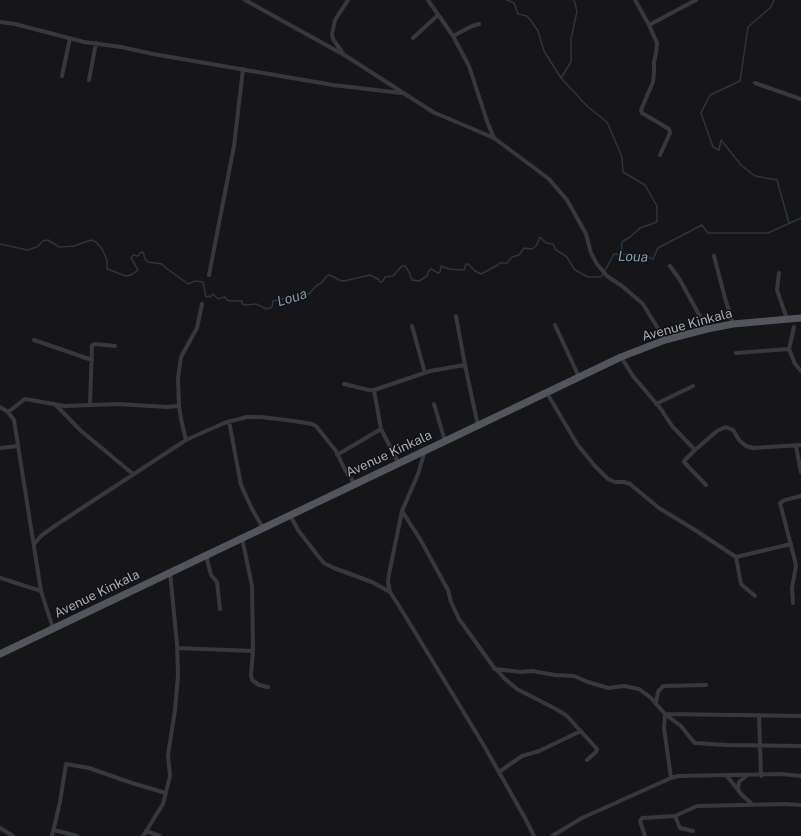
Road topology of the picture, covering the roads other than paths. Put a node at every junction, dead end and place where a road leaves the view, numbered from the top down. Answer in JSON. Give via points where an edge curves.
{"nodes":[{"id":1,"x":245,"y":0,"type":"edge"},
{"id":2,"x":348,"y":0,"type":"edge"},
{"id":3,"x":428,"y":0,"type":"edge"},
{"id":4,"x":635,"y":0,"type":"edge"},
{"id":5,"x":696,"y":0,"type":"edge"},
{"id":6,"x":438,"y":15,"type":"junction"},
{"id":7,"x":0,"y":22,"type":"edge"},
{"id":8,"x":479,"y":24,"type":"dead end"},
{"id":9,"x":649,"y":25,"type":"junction"},
{"id":10,"x":453,"y":36,"type":"junction"},
{"id":11,"x":70,"y":38,"type":"junction"},
{"id":12,"x":413,"y":38,"type":"dead end"},
{"id":13,"x":96,"y":43,"type":"junction"},
{"id":14,"x":346,"y":56,"type":"junction"},
{"id":15,"x":243,"y":69,"type":"junction"},
{"id":16,"x":62,"y":76,"type":"dead end"},
{"id":17,"x":89,"y":80,"type":"dead end"},
{"id":18,"x":754,"y":83,"type":"dead end"},
{"id":19,"x":402,"y":93,"type":"junction"},
{"id":20,"x":801,"y":99,"type":"edge"},
{"id":21,"x":494,"y":138,"type":"junction"},
{"id":22,"x":660,"y":155,"type":"dead end"},
{"id":23,"x":714,"y":256,"type":"dead end"},
{"id":24,"x":670,"y":266,"type":"dead end"},
{"id":25,"x":779,"y":273,"type":"dead end"},
{"id":26,"x":209,"y":275,"type":"dead end"},
{"id":27,"x":202,"y":304,"type":"dead end"},
{"id":28,"x":456,"y":316,"type":"dead end"},
{"id":29,"x":787,"y":318,"type":"junction"},
{"id":30,"x":801,"y":318,"type":"edge"},
{"id":31,"x":733,"y":324,"type":"junction"},
{"id":32,"x":555,"y":325,"type":"dead end"},
{"id":33,"x":412,"y":326,"type":"dead end"},
{"id":34,"x":794,"y":327,"type":"dead end"},
{"id":35,"x":707,"y":329,"type":"junction"},
{"id":36,"x":34,"y":340,"type":"dead end"},
{"id":37,"x":665,"y":340,"type":"junction"},
{"id":38,"x":115,"y":346,"type":"dead end"},
{"id":39,"x":789,"y":349,"type":"junction"},
{"id":40,"x":736,"y":353,"type":"dead end"},
{"id":41,"x":620,"y":357,"type":"junction"},
{"id":42,"x":92,"y":360,"type":"junction"},
{"id":43,"x":465,"y":365,"type":"junction"},
{"id":44,"x":801,"y":371,"type":"edge"},
{"id":45,"x":425,"y":373,"type":"junction"},
{"id":46,"x":579,"y":377,"type":"junction"},
{"id":47,"x":344,"y":384,"type":"dead end"},
{"id":48,"x":693,"y":386,"type":"dead end"},
{"id":49,"x":374,"y":390,"type":"junction"},
{"id":50,"x":547,"y":392,"type":"junction"},
{"id":51,"x":55,"y":404,"type":"junction"},
{"id":52,"x":434,"y":404,"type":"dead end"},
{"id":53,"x":656,"y":404,"type":"junction"},
{"id":54,"x":90,"y":405,"type":"junction"},
{"id":55,"x":180,"y":406,"type":"junction"},
{"id":56,"x":0,"y":407,"type":"edge"},
{"id":57,"x":8,"y":412,"type":"junction"},
{"id":58,"x":229,"y":421,"type":"junction"},
{"id":59,"x":478,"y":426,"type":"junction"},
{"id":60,"x":381,"y":429,"type":"junction"},
{"id":61,"x":186,"y":440,"type":"junction"},
{"id":62,"x":445,"y":441,"type":"junction"},
{"id":63,"x":798,"y":445,"type":"edge"},
{"id":64,"x":18,"y":446,"type":"junction"},
{"id":65,"x":0,"y":448,"type":"edge"},
{"id":66,"x":425,"y":450,"type":"junction"},
{"id":67,"x":694,"y":450,"type":"junction"},
{"id":68,"x":337,"y":455,"type":"junction"},
{"id":69,"x":399,"y":464,"type":"junction"},
{"id":70,"x":801,"y":472,"type":"edge"},
{"id":71,"x":133,"y":474,"type":"junction"},
{"id":72,"x":355,"y":484,"type":"junction"},
{"id":73,"x":706,"y":485,"type":"dead end"},
{"id":74,"x":801,"y":496,"type":"edge"},
{"id":75,"x":402,"y":511,"type":"junction"},
{"id":76,"x":290,"y":515,"type":"junction"},
{"id":77,"x":263,"y":528,"type":"junction"},
{"id":78,"x":242,"y":538,"type":"junction"},
{"id":79,"x":34,"y":544,"type":"junction"},
{"id":80,"x":791,"y":544,"type":"junction"},
{"id":81,"x":206,"y":555,"type":"junction"},
{"id":82,"x":736,"y":556,"type":"junction"},
{"id":83,"x":170,"y":572,"type":"junction"},
{"id":84,"x":0,"y":578,"type":"edge"},
{"id":85,"x":41,"y":591,"type":"junction"},
{"id":86,"x":390,"y":592,"type":"junction"},
{"id":87,"x":755,"y":596,"type":"dead end"},
{"id":88,"x":793,"y":603,"type":"dead end"},
{"id":89,"x":220,"y":609,"type":"dead end"},
{"id":90,"x":54,"y":628,"type":"junction"},
{"id":91,"x":177,"y":648,"type":"junction"},
{"id":92,"x":252,"y":651,"type":"junction"},
{"id":93,"x":0,"y":654,"type":"edge"},
{"id":94,"x":495,"y":669,"type":"junction"},
{"id":95,"x":706,"y":685,"type":"dead end"},
{"id":96,"x":268,"y":687,"type":"dead end"},
{"id":97,"x":656,"y":702,"type":"junction"},
{"id":98,"x":665,"y":714,"type":"junction"},
{"id":99,"x":759,"y":715,"type":"junction"},
{"id":100,"x":801,"y":716,"type":"edge"},
{"id":101,"x":581,"y":731,"type":"junction"},
{"id":102,"x":759,"y":745,"type":"junction"},
{"id":103,"x":801,"y":746,"type":"edge"},
{"id":104,"x":587,"y":760,"type":"dead end"},
{"id":105,"x":499,"y":772,"type":"junction"},
{"id":106,"x":727,"y":776,"type":"junction"},
{"id":107,"x":746,"y":776,"type":"junction"},
{"id":108,"x":760,"y":776,"type":"junction"},
{"id":109,"x":801,"y":776,"type":"edge"},
{"id":110,"x":671,"y":778,"type":"junction"},
{"id":111,"x":738,"y":789,"type":"junction"},
{"id":112,"x":166,"y":793,"type":"junction"},
{"id":113,"x":753,"y":804,"type":"junction"},
{"id":114,"x":801,"y":805,"type":"edge"},
{"id":115,"x":675,"y":816,"type":"junction"},
{"id":116,"x":0,"y":828,"type":"edge"},
{"id":117,"x":54,"y":830,"type":"junction"},
{"id":118,"x":146,"y":831,"type":"junction"},
{"id":119,"x":693,"y":831,"type":"dead end"},
{"id":120,"x":13,"y":836,"type":"edge"},
{"id":121,"x":52,"y":836,"type":"edge"},
{"id":122,"x":77,"y":836,"type":"edge"},
{"id":123,"x":143,"y":836,"type":"edge"},
{"id":124,"x":160,"y":836,"type":"edge"},
{"id":125,"x":534,"y":836,"type":"edge"},
{"id":126,"x":552,"y":836,"type":"edge"},
{"id":127,"x":645,"y":836,"type":"edge"}],
"edges":[{"from":1,"to":14,"type":"street"},
{"from":2,"to":14,"type":"street","via":[[334,20],[332,34]]},
{"from":3,"to":6,"type":"street"},
{"from":4,"to":9,"type":"street"},
{"from":5,"to":9,"type":"street"},
{"from":6,"to":10,"type":"street"},
{"from":6,"to":12,"type":"street"},
{"from":7,"to":11,"type":"street"},
{"from":8,"to":10,"type":"street"},
{"from":9,"to":22,"type":"street","via":[[657,48],[652,82],[641,110],[642,114],[670,131]]},
{"from":10,"to":21,"type":"street","via":[[469,66]]},
{"from":11,"to":13,"type":"street"},
{"from":11,"to":16,"type":"street"},
{"from":13,"to":15,"type":"street"},
{"from":13,"to":17,"type":"street"},
{"from":14,"to":19,"type":"street"},
{"from":15,"to":19,"type":"street","via":[[333,85]]},
{"from":15,"to":26,"type":"street","via":[[234,146]]},
{"from":18,"to":20,"type":"street"},
{"from":19,"to":21,"type":"street","via":[[433,112]]},
{"from":21,"to":37,"type":"street","via":[[549,179],[560,191],[586,234],[590,253],[602,271],[643,304]]},
{"from":23,"to":31,"type":"street"},
{"from":24,"to":35,"type":"street"},
{"from":25,"to":29,"type":"street","via":[[777,290]]},
{"from":27,"to":55,"type":"street","via":[[197,328],[181,357],[178,378]]},
{"from":28,"to":43,"type":"street"},
{"from":29,"to":30,"type":"main road","name":"Avenue Kinkala"},
{"from":29,"to":31,"type":"main road","name":"Avenue Kinkala"},
{"from":31,"to":35,"type":"main road","name":"Avenue Kinkala"},
{"from":32,"to":46,"type":"street"},
{"from":33,"to":45,"type":"street"},
{"from":34,"to":39,"type":"street"},
{"from":35,"to":37,"type":"main road","name":"Avenue Kinkala"},
{"from":36,"to":42,"type":"street"},
{"from":37,"to":41,"type":"main road","name":"Avenue Kinkala"},
{"from":38,"to":42,"type":"street","via":[[93,344]]},
{"from":39,"to":40,"type":"street"},
{"from":39,"to":44,"type":"street"},
{"from":41,"to":46,"type":"main road","name":"Avenue Kinkala"},
{"from":41,"to":53,"type":"street"},
{"from":42,"to":54,"type":"street"},
{"from":43,"to":45,"type":"street"},
{"from":43,"to":59,"type":"street"},
{"from":45,"to":49,"type":"street"},
{"from":46,"to":50,"type":"main road","name":"Avenue Kinkala"},
{"from":47,"to":49,"type":"street"},
{"from":48,"to":53,"type":"street"},
{"from":49,"to":60,"type":"street"},
{"from":50,"to":59,"type":"main road","name":"Avenue Kinkala"},
{"from":50,"to":82,"type":"street","via":[[577,444],[608,478],[615,482],[630,484],[659,508]]},
{"from":51,"to":54,"type":"street"},
{"from":51,"to":57,"type":"street","via":[[25,399]]},
{"from":51,"to":71,"type":"street","via":[[80,430]]},
{"from":52,"to":62,"type":"street"},
{"from":53,"to":67,"type":"street"},
{"from":54,"to":55,"type":"street"},
{"from":55,"to":61,"type":"street"},
{"from":56,"to":57,"type":"street"},
{"from":57,"to":64,"type":"street","via":[[14,420]]},
{"from":58,"to":61,"type":"street"},
{"from":58,"to":68,"type":"street","via":[[261,417],[312,424]]},
{"from":58,"to":77,"type":"street","via":[[241,485]]},
{"from":59,"to":62,"type":"main road","name":"Avenue Kinkala"},
{"from":60,"to":68,"type":"street"},
{"from":60,"to":69,"type":"street"},
{"from":61,"to":71,"type":"street"},
{"from":62,"to":66,"type":"main road","name":"Avenue Kinkala"},
{"from":63,"to":67,"type":"street","via":[[753,448],[746,446],[732,430],[726,428],[717,431]]},
{"from":63,"to":70,"type":"street"},
{"from":64,"to":65,"type":"street"},
{"from":64,"to":79,"type":"street"},
{"from":66,"to":69,"type":"main road","name":"Avenue Kinkala"},
{"from":66,"to":75,"type":"street"},
{"from":67,"to":73,"type":"street","via":[[684,462]]},
{"from":68,"to":72,"type":"street"},
{"from":69,"to":72,"type":"main road","name":"Avenue Kinkala"},
{"from":71,"to":79,"type":"street","via":[[59,522]]},
{"from":72,"to":76,"type":"main road","name":"Avenue Kinkala"},
{"from":74,"to":80,"type":"street","via":[[780,502]]},
{"from":75,"to":86,"type":"street","via":[[389,578]]},
{"from":75,"to":94,"type":"street","via":[[448,590],[459,619]]},
{"from":76,"to":77,"type":"main road","name":"Avenue Kinkala"},
{"from":76,"to":86,"type":"street","via":[[298,530],[324,563]]},
{"from":77,"to":78,"type":"main road","name":"Avenue Kinkala"},
{"from":78,"to":81,"type":"main road","name":"Avenue Kinkala"},
{"from":78,"to":92,"type":"street","via":[[252,586]]},
{"from":79,"to":85,"type":"street"},
{"from":80,"to":82,"type":"street"},
{"from":80,"to":88,"type":"street","via":[[796,566],[792,588]]},
{"from":81,"to":83,"type":"main road","name":"Avenue Kinkala"},
{"from":81,"to":89,"type":"street","via":[[211,575],[217,582]]},
{"from":82,"to":87,"type":"street","via":[[741,584]]},
{"from":83,"to":90,"type":"main road","name":"Avenue Kinkala"},
{"from":83,"to":91,"type":"street"},
{"from":84,"to":85,"type":"street"},
{"from":85,"to":90,"type":"street"},
{"from":86,"to":105,"type":"street"},
{"from":90,"to":93,"type":"main road","name":"Avenue Kinkala"},
{"from":91,"to":92,"type":"street"},
{"from":91,"to":112,"type":"street","via":[[178,675],[168,755],[170,776]]},
{"from":92,"to":96,"type":"street","via":[[252,680]]},
{"from":94,"to":97,"type":"street","via":[[574,676],[608,688],[632,687],[639,689]]},
{"from":94,"to":101,"type":"street","via":[[517,689],[563,713]]},
{"from":95,"to":97,"type":"street","via":[[663,686],[659,689]]},
{"from":97,"to":98,"type":"street"},
{"from":98,"to":99,"type":"street"},
{"from":98,"to":102,"type":"street","via":[[681,726],[696,743]]},
{"from":98,"to":110,"type":"street","via":[[664,728]]},
{"from":99,"to":100,"type":"street"},
{"from":99,"to":102,"type":"street"},
{"from":101,"to":104,"type":"street","via":[[597,749]]},
{"from":101,"to":105,"type":"street","via":[[539,751],[522,756]]},
{"from":102,"to":103,"type":"street"},
{"from":102,"to":108,"type":"street"},
{"from":105,"to":125,"type":"street"},
{"from":106,"to":107,"type":"street"},
{"from":106,"to":110,"type":"street"},
{"from":106,"to":111,"type":"street"},
{"from":107,"to":108,"type":"street"},
{"from":107,"to":111,"type":"street"},
{"from":108,"to":109,"type":"street"},
{"from":110,"to":126,"type":"street","via":[[582,818]]},
{"from":111,"to":113,"type":"street","via":[[742,796]]},
{"from":112,"to":117,"type":"street","via":[[88,768],[66,764]]},
{"from":112,"to":118,"type":"street","via":[[163,804]]},
{"from":113,"to":114,"type":"street"},
{"from":113,"to":115,"type":"street","via":[[696,806]]},
{"from":115,"to":119,"type":"street","via":[[680,828]]},
{"from":115,"to":127,"type":"street","via":[[642,818],[640,821]]},
{"from":116,"to":120,"type":"street"},
{"from":117,"to":121,"type":"street"},
{"from":117,"to":122,"type":"street"},
{"from":118,"to":123,"type":"street"},
{"from":118,"to":124,"type":"street"}]}
